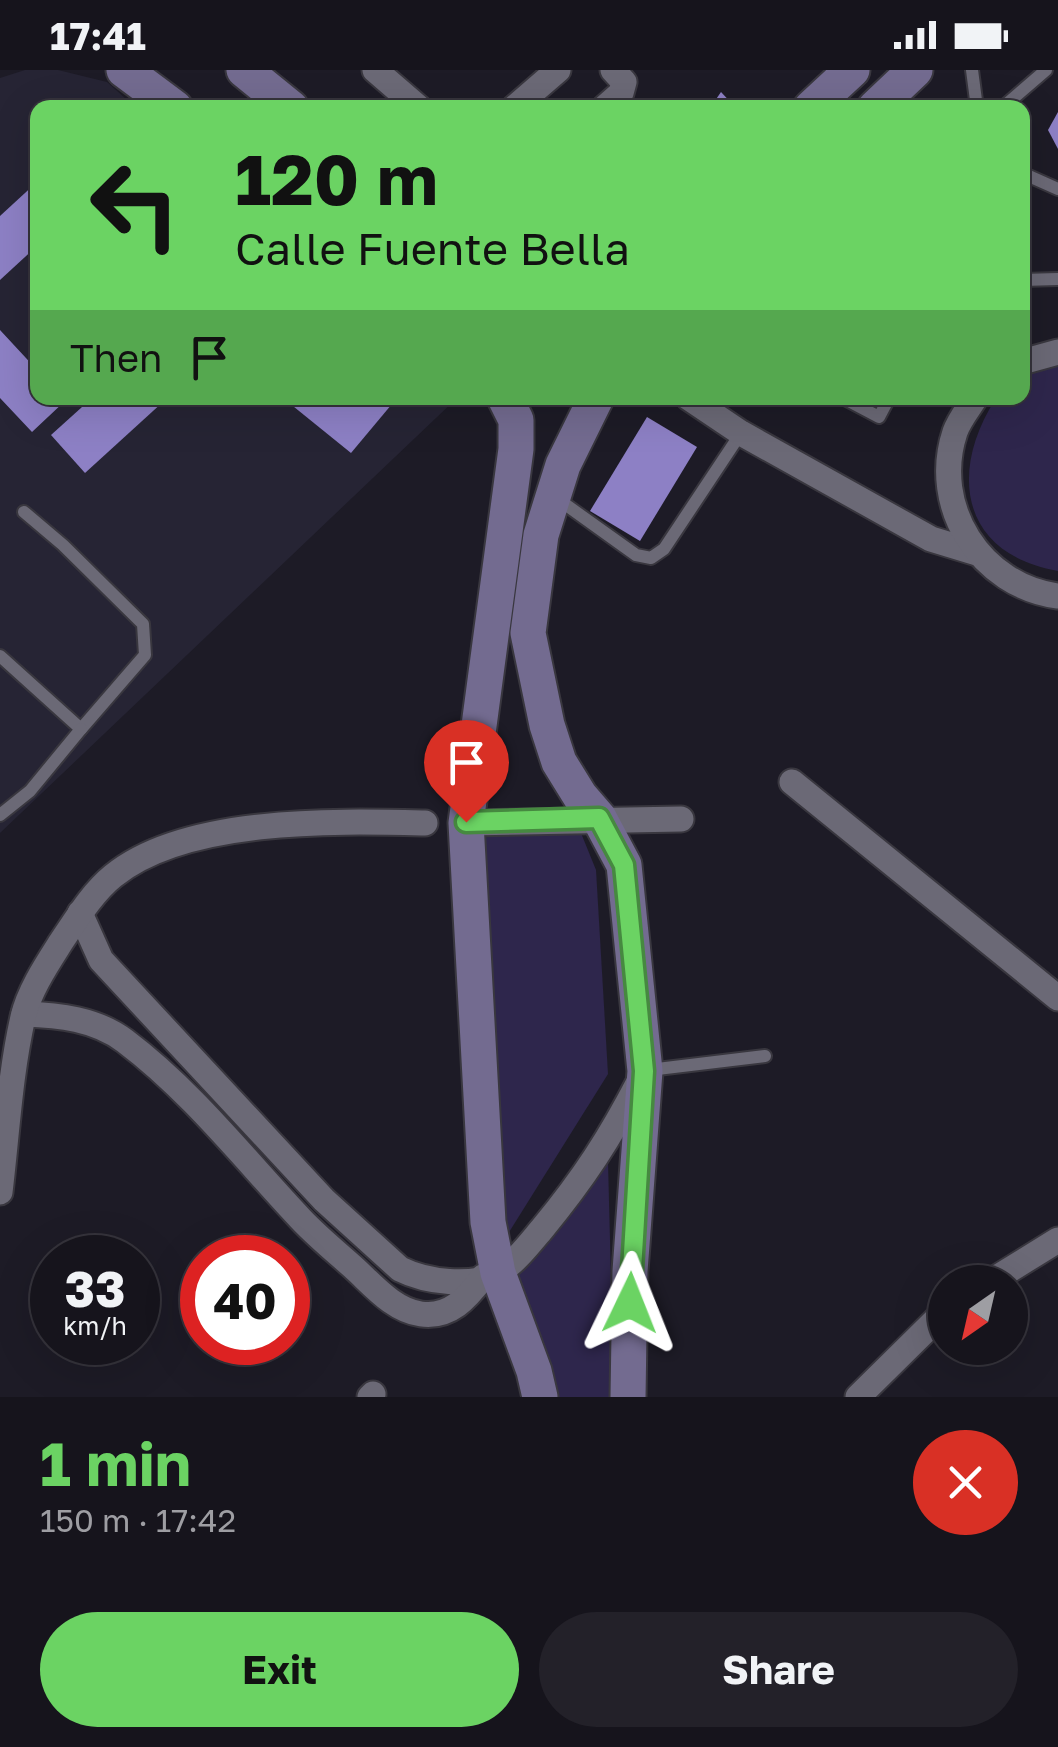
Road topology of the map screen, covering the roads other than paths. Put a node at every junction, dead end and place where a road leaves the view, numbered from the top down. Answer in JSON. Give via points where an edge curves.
{"nodes":[{"id":1,"x":124,"y":70,"type":"edge"},
{"id":2,"x":244,"y":70,"type":"edge"},
{"id":3,"x":375,"y":70,"type":"edge"},
{"id":4,"x":558,"y":70,"type":"edge"},
{"id":5,"x":613,"y":70,"type":"edge"},
{"id":6,"x":852,"y":70,"type":"edge"},
{"id":7,"x":915,"y":70,"type":"edge"},
{"id":8,"x":972,"y":70,"type":"edge"},
{"id":9,"x":1046,"y":70,"type":"edge"},
{"id":10,"x":164,"y":100,"type":"edge"},
{"id":11,"x":281,"y":100,"type":"edge"},
{"id":12,"x":410,"y":100,"type":"edge"},
{"id":13,"x":523,"y":100,"type":"edge"},
{"id":14,"x":614,"y":100,"type":"edge"},
{"id":15,"x":820,"y":100,"type":"edge"},
{"id":16,"x":883,"y":100,"type":"edge"},
{"id":17,"x":976,"y":100,"type":"edge"},
{"id":18,"x":1011,"y":100,"type":"edge"},
{"id":19,"x":1030,"y":177,"type":"edge"},
{"id":20,"x":1058,"y":189,"type":"edge"},
{"id":21,"x":1058,"y":279,"type":"edge"},
{"id":22,"x":1030,"y":280,"type":"edge"},
{"id":23,"x":1058,"y":352,"type":"edge"},
{"id":24,"x":1030,"y":360,"type":"edge"},
{"id":25,"x":508,"y":405,"type":"edge"},
{"id":26,"x":592,"y":405,"type":"edge"},
{"id":27,"x":700,"y":405,"type":"edge"},
{"id":28,"x":856,"y":405,"type":"edge"},
{"id":29,"x":885,"y":405,"type":"edge"},
{"id":30,"x":971,"y":405,"type":"edge"},
{"id":31,"x":742,"y":432,"type":"junction"},
{"id":32,"x":553,"y":496,"type":"junction"},
{"id":33,"x":24,"y":512,"type":"dead end"},
{"id":34,"x":977,"y":553,"type":"junction"},
{"id":35,"x":1058,"y":596,"type":"edge"},
{"id":36,"x":0,"y":656,"type":"edge"},
{"id":37,"x":81,"y":728,"type":"junction"},
{"id":38,"x":792,"y":782,"type":"dead end"},
{"id":39,"x":0,"y":815,"type":"edge"},
{"id":40,"x":599,"y":818,"type":"junction"},
{"id":41,"x":682,"y":819,"type":"dead end"},
{"id":42,"x":466,"y":822,"type":"junction"},
{"id":43,"x":425,"y":823,"type":"dead end"},
{"id":44,"x":80,"y":913,"type":"junction"},
{"id":45,"x":1058,"y":998,"type":"edge"},
{"id":46,"x":24,"y":1014,"type":"junction"},
{"id":47,"x":765,"y":1056,"type":"dead end"},
{"id":48,"x":644,"y":1071,"type":"junction"},
{"id":49,"x":244,"y":1111,"type":"junction"},
{"id":50,"x":222,"y":1133,"type":"junction"},
{"id":51,"x":0,"y":1192,"type":"edge"},
{"id":52,"x":1058,"y":1240,"type":"edge"},
{"id":53,"x":1018,"y":1265,"type":"edge"},
{"id":54,"x":490,"y":1275,"type":"junction"},
{"id":55,"x":928,"y":1327,"type":"edge"},
{"id":56,"x":540,"y":1397,"type":"edge"},
{"id":57,"x":628,"y":1397,"type":"edge"},
{"id":58,"x":858,"y":1397,"type":"edge"}],
"edges":[{"from":1,"to":10,"type":"street"},
{"from":2,"to":11,"type":"street"},
{"from":3,"to":12,"type":"street"},
{"from":4,"to":13,"type":"street"},
{"from":5,"to":14,"type":"street","via":[[624,82]]},
{"from":6,"to":15,"type":"street"},
{"from":7,"to":16,"type":"street"},
{"from":8,"to":17,"type":"lane"},
{"from":9,"to":18,"type":"lane"},
{"from":19,"to":20,"type":"lane"},
{"from":21,"to":22,"type":"lane"},
{"from":23,"to":24,"type":"street"},
{"from":25,"to":42,"type":"street","via":[[516,448]]},
{"from":26,"to":32,"type":"street"},
{"from":27,"to":31,"type":"street"},
{"from":28,"to":29,"type":"lane","via":[[879,417]]},
{"from":30,"to":34,"type":"street","via":[[955,431],[948,473],[955,516]]},
{"from":31,"to":32,"type":"lane","via":[[664,549],[650,558],[636,555]]},
{"from":31,"to":34,"type":"street","via":[[931,539]]},
{"from":32,"to":40,"type":"street","via":[[528,633],[559,762]]},
{"from":33,"to":37,"type":"lane","via":[[144,624],[144,655]]},
{"from":34,"to":35,"type":"street","via":[[1005,578]]},
{"from":36,"to":37,"type":"lane"},
{"from":37,"to":39,"type":"lane","via":[[30,791]]},
{"from":38,"to":45,"type":"street"},
{"from":40,"to":41,"type":"street"},
{"from":40,"to":42,"type":"street"},
{"from":40,"to":48,"type":"street","via":[[624,865]]},
{"from":42,"to":54,"type":"street"},
{"from":43,"to":44,"type":"street","via":[[326,821],[199,839],[141,857],[110,878]]},
{"from":44,"to":46,"type":"street"},
{"from":44,"to":49,"type":"street","via":[[101,960]]},
{"from":46,"to":50,"type":"street","via":[[59,1015],[123,1039]]},
{"from":46,"to":51,"type":"street"},
{"from":47,"to":48,"type":"lane"},
{"from":48,"to":54,"type":"street","via":[[606,1145],[528,1246]]},
{"from":48,"to":57,"type":"street"},
{"from":49,"to":50,"type":"street"},
{"from":49,"to":54,"type":"street","via":[[324,1200],[400,1269],[432,1280]]},
{"from":50,"to":54,"type":"street","via":[[301,1220],[394,1304],[422,1314],[450,1310]]},
{"from":52,"to":53,"type":"street"},
{"from":54,"to":56,"type":"street"},
{"from":55,"to":58,"type":"street"}]}
